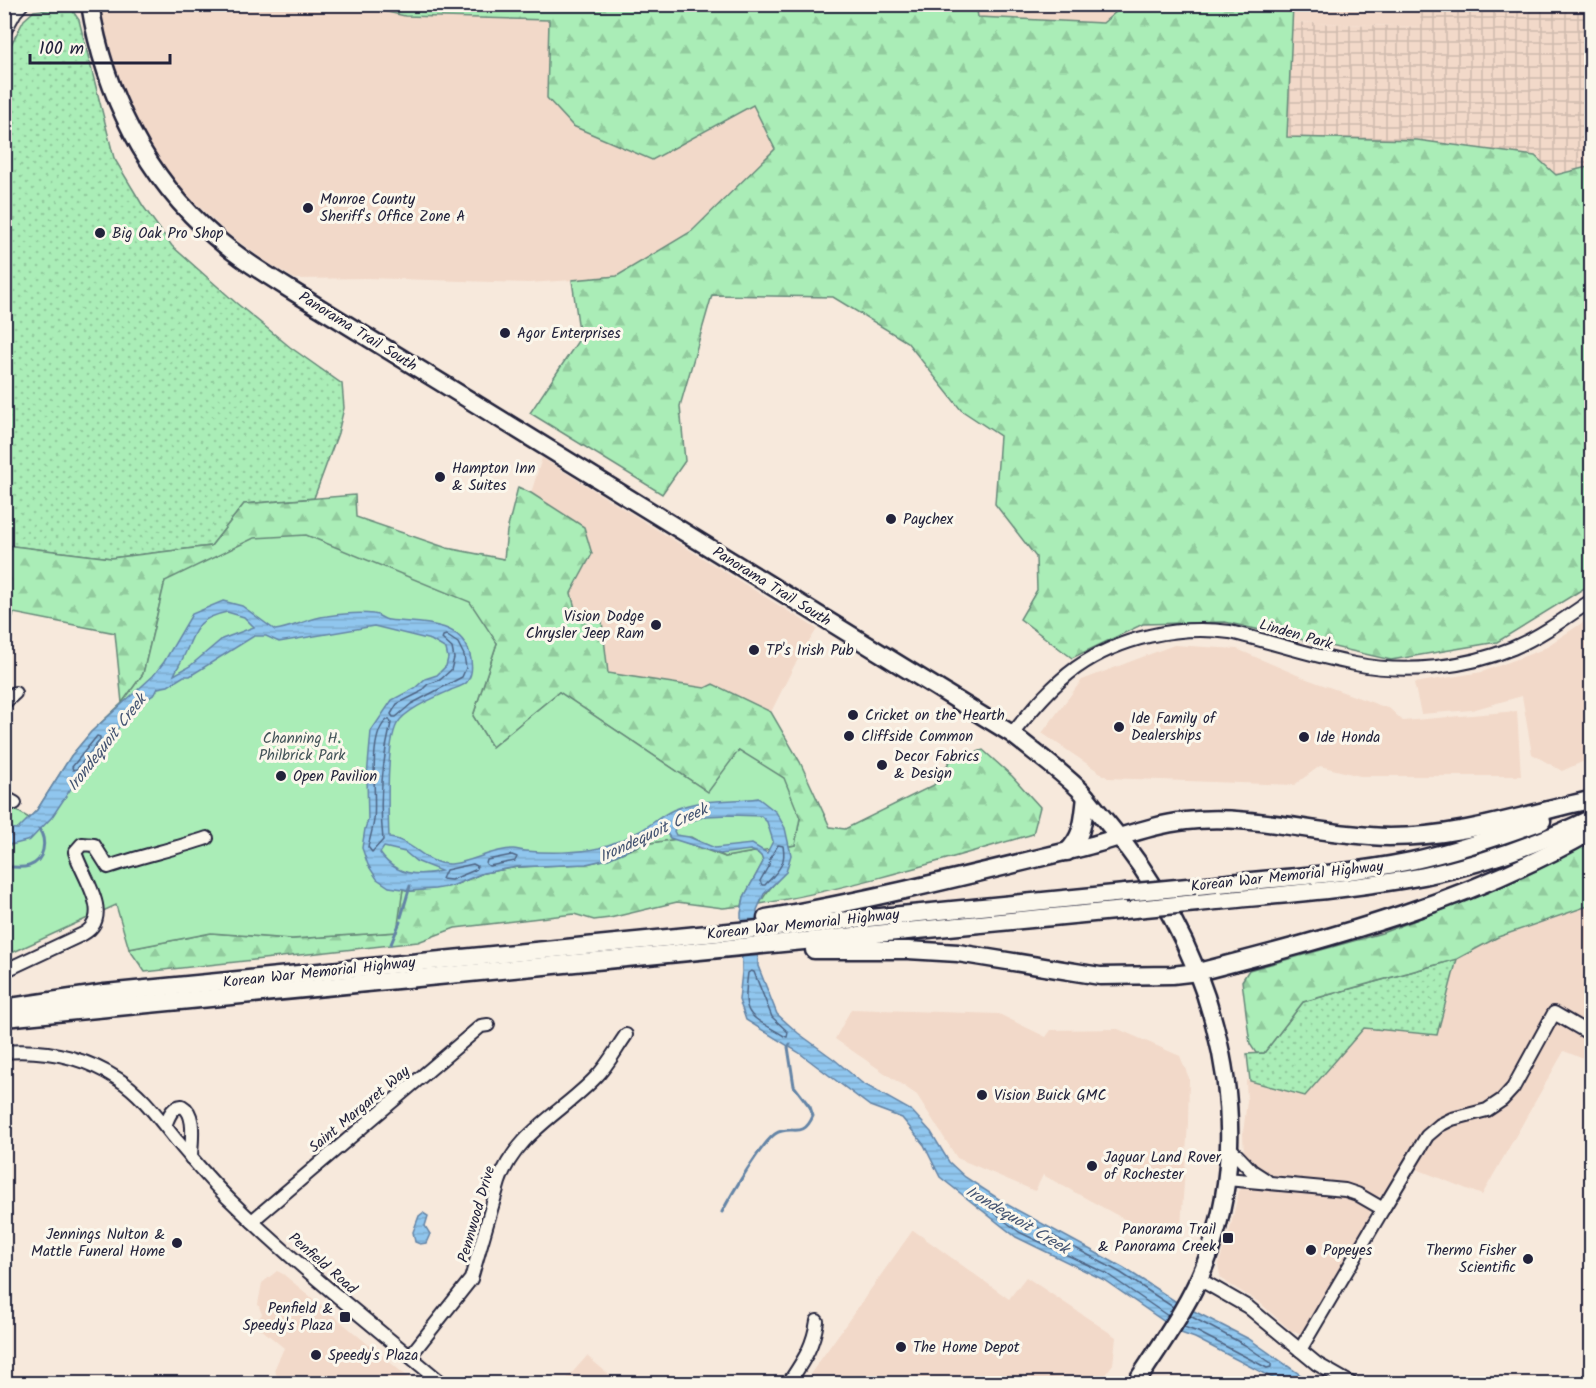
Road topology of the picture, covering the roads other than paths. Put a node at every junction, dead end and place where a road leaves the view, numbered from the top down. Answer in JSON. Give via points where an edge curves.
{"nodes":[{"id":1,"x":22,"y":4,"type":"edge"},
{"id":2,"x":90,"y":4,"type":"edge"},
{"id":3,"x":4,"y":32,"type":"edge"},
{"id":4,"x":1592,"y":600,"type":"edge"},
{"id":5,"x":15,"y":693,"type":"dead end"},
{"id":6,"x":4,"y":703,"type":"edge"},
{"id":7,"x":1012,"y":734,"type":"junction"},
{"id":8,"x":1086,"y":797,"type":"junction"},
{"id":9,"x":1588,"y":799,"type":"edge"},
{"id":10,"x":1592,"y":818,"type":"edge"},
{"id":11,"x":1592,"y":831,"type":"edge"},
{"id":12,"x":1119,"y":836,"type":"junction"},
{"id":13,"x":207,"y":838,"type":"dead end"},
{"id":14,"x":1067,"y":852,"type":"junction"},
{"id":15,"x":783,"y":934,"type":"junction"},
{"id":16,"x":721,"y":936,"type":"junction"},
{"id":17,"x":4,"y":971,"type":"edge"},
{"id":18,"x":1198,"y":972,"type":"junction"},
{"id":19,"x":4,"y":1008,"type":"edge"},
{"id":20,"x":4,"y":1018,"type":"edge"},
{"id":21,"x":488,"y":1025,"type":"dead end"},
{"id":22,"x":626,"y":1035,"type":"dead end"},
{"id":23,"x":1592,"y":1035,"type":"edge"},
{"id":24,"x":4,"y":1052,"type":"edge"},
{"id":25,"x":165,"y":1125,"type":"junction"},
{"id":26,"x":1229,"y":1147,"type":"junction"},
{"id":27,"x":191,"y":1158,"type":"junction"},
{"id":28,"x":1227,"y":1179,"type":"junction"},
{"id":29,"x":1273,"y":1183,"type":"junction"},
{"id":30,"x":1383,"y":1209,"type":"junction"},
{"id":31,"x":252,"y":1221,"type":"junction"},
{"id":32,"x":1199,"y":1278,"type":"junction"},
{"id":33,"x":817,"y":1321,"type":"dead end"},
{"id":34,"x":1300,"y":1350,"type":"junction"},
{"id":35,"x":410,"y":1356,"type":"junction"},
{"id":36,"x":443,"y":1383,"type":"edge"},
{"id":37,"x":788,"y":1383,"type":"edge"},
{"id":38,"x":1135,"y":1383,"type":"edge"},
{"id":39,"x":1352,"y":1383,"type":"edge"}],
"edges":[{"from":1,"to":3,"type":"street"},
{"from":2,"to":7,"type":"main road","name":"Panorama Trail South","via":[[108,80],[138,144],[176,197],[217,239],[286,287]]},
{"from":4,"to":7,"type":"street","name":"Linden Park","via":[[1514,648],[1442,666],[1358,665],[1214,630],[1180,630],[1143,637],[1077,668],[1042,698]]},
{"from":5,"to":6,"type":"street"},
{"from":7,"to":8,"type":"main road","name":"Panorama Trail South"},
{"from":8,"to":12,"type":"main road","name":"Panorama Trail South"},
{"from":8,"to":14,"type":"main road","via":[[1082,830]]},
{"from":9,"to":12,"type":"main road","via":[[1483,827],[1436,835],[1388,837],[1213,819],[1185,821]]},
{"from":9,"to":15,"type":"main road","name":"Korean War Memorial Highway","bridge":true,"via":[[1497,838],[1409,861]]},
{"from":10,"to":15,"type":"main road","name":"Korean War Memorial Highway","bridge":true,"via":[[1511,852],[1376,884],[1135,909]]},
{"from":11,"to":18,"type":"main road","via":[[1507,874],[1443,900],[1365,927]]},
{"from":12,"to":14,"type":"main road"},
{"from":12,"to":18,"type":"main road","name":"Panorama Trail South","via":[[1160,894]]},
{"from":13,"to":17,"type":"street","via":[[108,867],[94,845],[82,844],[75,852],[97,907],[94,926]]},
{"from":14,"to":15,"type":"main road","via":[[864,900]]},
{"from":15,"to":16,"type":"main road"},
{"from":15,"to":16,"type":"main road","name":"Korean War Memorial Highway","via":[[741,948]]},
{"from":15,"to":18,"type":"main road","via":[[958,953],[1101,976]]},
{"from":16,"to":19,"type":"main road","name":"Korean War Memorial Highway","via":[[634,940],[105,993]]},
{"from":16,"to":20,"type":"main road","name":"Korean War Memorial Highway"},
{"from":18,"to":26,"type":"main road","name":"Panorama Trail South","via":[[1226,1077]]},
{"from":21,"to":31,"type":"street","name":"Saint Margaret Way","via":[[481,1026]]},
{"from":22,"to":35,"type":"street","name":"Pennwood Drive","via":[[598,1075],[513,1152],[499,1182],[471,1279]]},
{"from":23,"to":30,"type":"street","via":[[1554,1013],[1507,1094],[1487,1110],[1452,1119],[1427,1136]]},
{"from":24,"to":25,"type":"street","name":"Penfield Road","via":[[56,1054],[98,1067],[135,1092]]},
{"from":25,"to":27,"type":"street","name":"Penfield Road"},
{"from":25,"to":27,"type":"street","via":[[177,1106],[190,1112]]},
{"from":26,"to":28,"type":"main road","name":"Panorama Trail South"},
{"from":26,"to":29,"type":"street","via":[[1252,1172]]},
{"from":27,"to":31,"type":"street","name":"Penfield Road"},
{"from":28,"to":29,"type":"street"},
{"from":28,"to":32,"type":"main road","name":"Panorama Trail South","via":[[1216,1233]]},
{"from":29,"to":30,"type":"street","via":[[1345,1190]]},
{"from":30,"to":34,"type":"street"},
{"from":31,"to":35,"type":"street","name":"Penfield Road"},
{"from":32,"to":34,"type":"street","via":[[1260,1315]]},
{"from":32,"to":38,"type":"main road","name":"Panorama Trail South"},
{"from":33,"to":37,"type":"street","via":[[807,1355]]},
{"from":34,"to":39,"type":"street"},
{"from":35,"to":36,"type":"street","name":"Penfield Road"}]}
